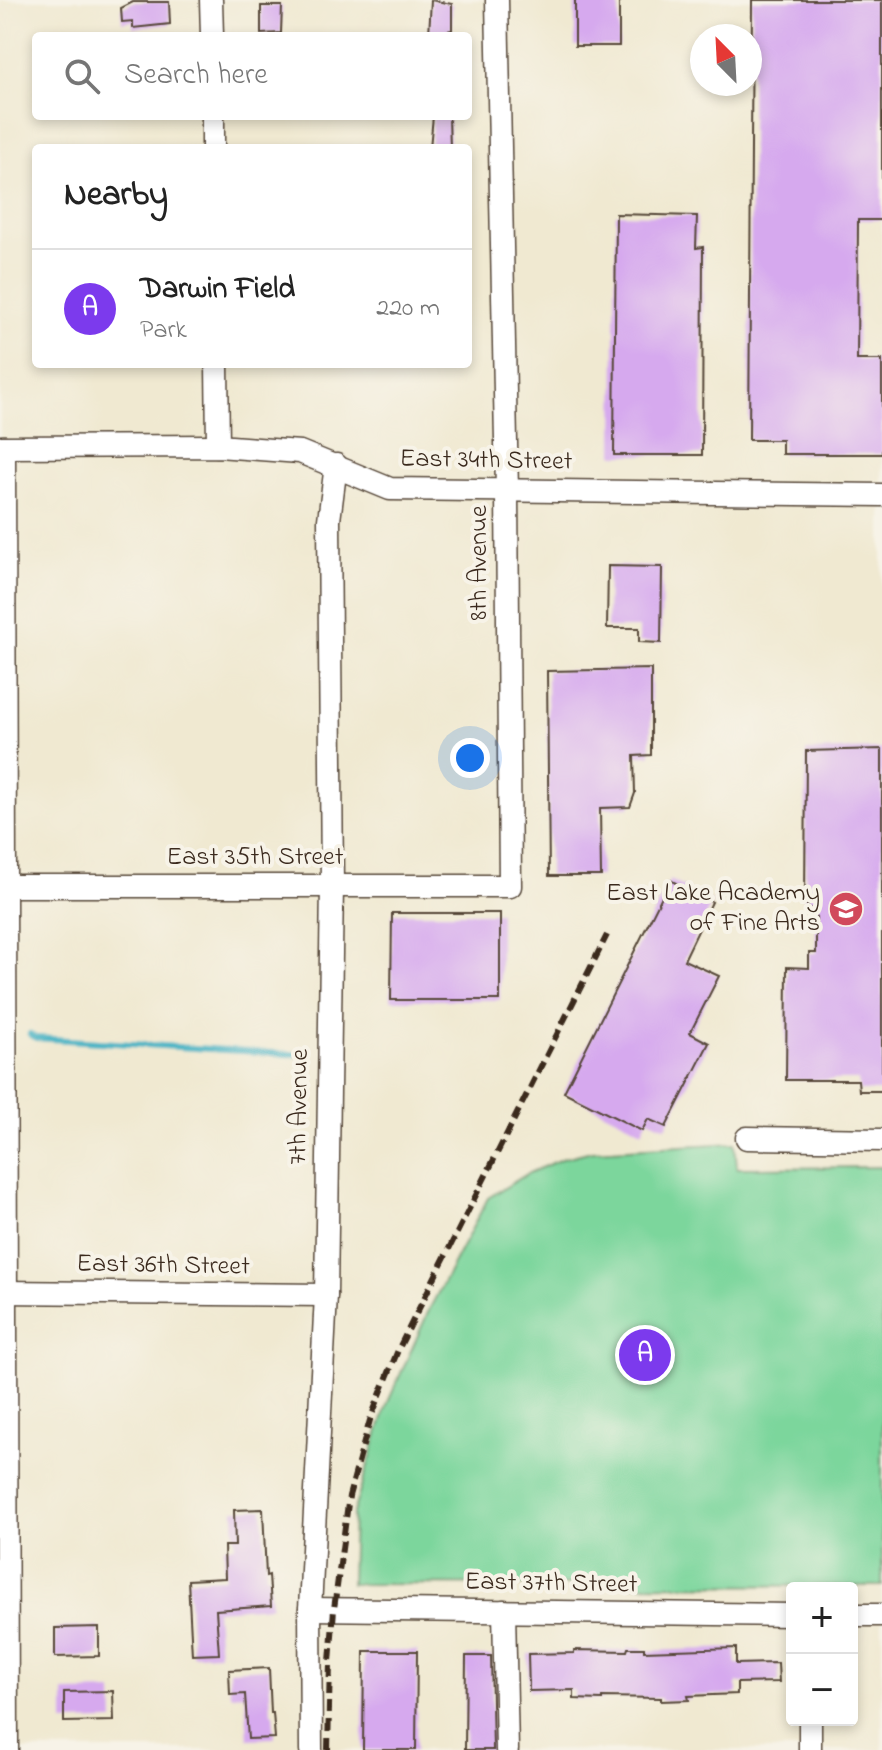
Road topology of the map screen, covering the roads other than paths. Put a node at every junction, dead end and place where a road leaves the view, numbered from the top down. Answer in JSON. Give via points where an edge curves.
{"nodes":[{"id":1,"x":211,"y":0,"type":"edge"},
{"id":2,"x":497,"y":0,"type":"edge"},
{"id":3,"x":212,"y":32,"type":"edge"},
{"id":4,"x":213,"y":120,"type":"edge"},
{"id":5,"x":213,"y":144,"type":"edge"},
{"id":6,"x":217,"y":368,"type":"edge"},
{"id":7,"x":218,"y":446,"type":"junction"},
{"id":8,"x":2,"y":447,"type":"edge"},
{"id":9,"x":336,"y":465,"type":"junction"},
{"id":10,"x":507,"y":491,"type":"junction"},
{"id":11,"x":882,"y":495,"type":"edge"},
{"id":12,"x":332,"y":885,"type":"junction"},
{"id":13,"x":2,"y":886,"type":"edge"},
{"id":14,"x":510,"y":886,"type":"joint"},
{"id":15,"x":747,"y":1138,"type":"dead end"},
{"id":16,"x":882,"y":1140,"type":"edge"},
{"id":17,"x":2,"y":1292,"type":"edge"},
{"id":18,"x":326,"y":1295,"type":"junction"},
{"id":19,"x":310,"y":1609,"type":"junction"},
{"id":20,"x":504,"y":1611,"type":"junction"},
{"id":21,"x":786,"y":1615,"type":"edge"},
{"id":22,"x":858,"y":1615,"type":"edge"},
{"id":23,"x":882,"y":1615,"type":"edge"},
{"id":24,"x":810,"y":1726,"type":"edge"},
{"id":25,"x":7,"y":1750,"type":"edge"},
{"id":26,"x":311,"y":1750,"type":"edge"},
{"id":27,"x":507,"y":1750,"type":"edge"},
{"id":28,"x":810,"y":1750,"type":"edge"}],
"edges":[{"from":1,"to":3,"type":"street"},
{"from":2,"to":10,"type":"street","name":"8th Avenue"},
{"from":4,"to":5,"type":"street"},
{"from":6,"to":7,"type":"street"},
{"from":7,"to":8,"type":"street","name":"East 34th Street"},
{"from":7,"to":9,"type":"street","name":"East 34th Street","via":[[300,452]]},
{"from":8,"to":13,"type":"street"},
{"from":9,"to":10,"type":"street","name":"East 34th Street","via":[[390,489]]},
{"from":9,"to":12,"type":"street","name":"7th Avenue","via":[[329,520]]},
{"from":10,"to":11,"type":"street","name":"East 34th Street"},
{"from":10,"to":14,"type":"street","name":"8th Avenue"},
{"from":12,"to":13,"type":"street","name":"East 35th Street"},
{"from":12,"to":14,"type":"street","name":"East 35th Street"},
{"from":12,"to":18,"type":"street","name":"7th Avenue"},
{"from":13,"to":17,"type":"street"},
{"from":15,"to":16,"type":"street"},
{"from":17,"to":18,"type":"street","name":"East 36th Street"},
{"from":17,"to":25,"type":"street"},
{"from":18,"to":19,"type":"street","name":"7th Avenue"},
{"from":19,"to":20,"type":"street","name":"East 37th Street"},
{"from":19,"to":26,"type":"street","name":"7th Avenue"},
{"from":20,"to":21,"type":"street","name":"East 37th Street"},
{"from":20,"to":27,"type":"street"},
{"from":22,"to":23,"type":"street"},
{"from":24,"to":28,"type":"street"}]}
